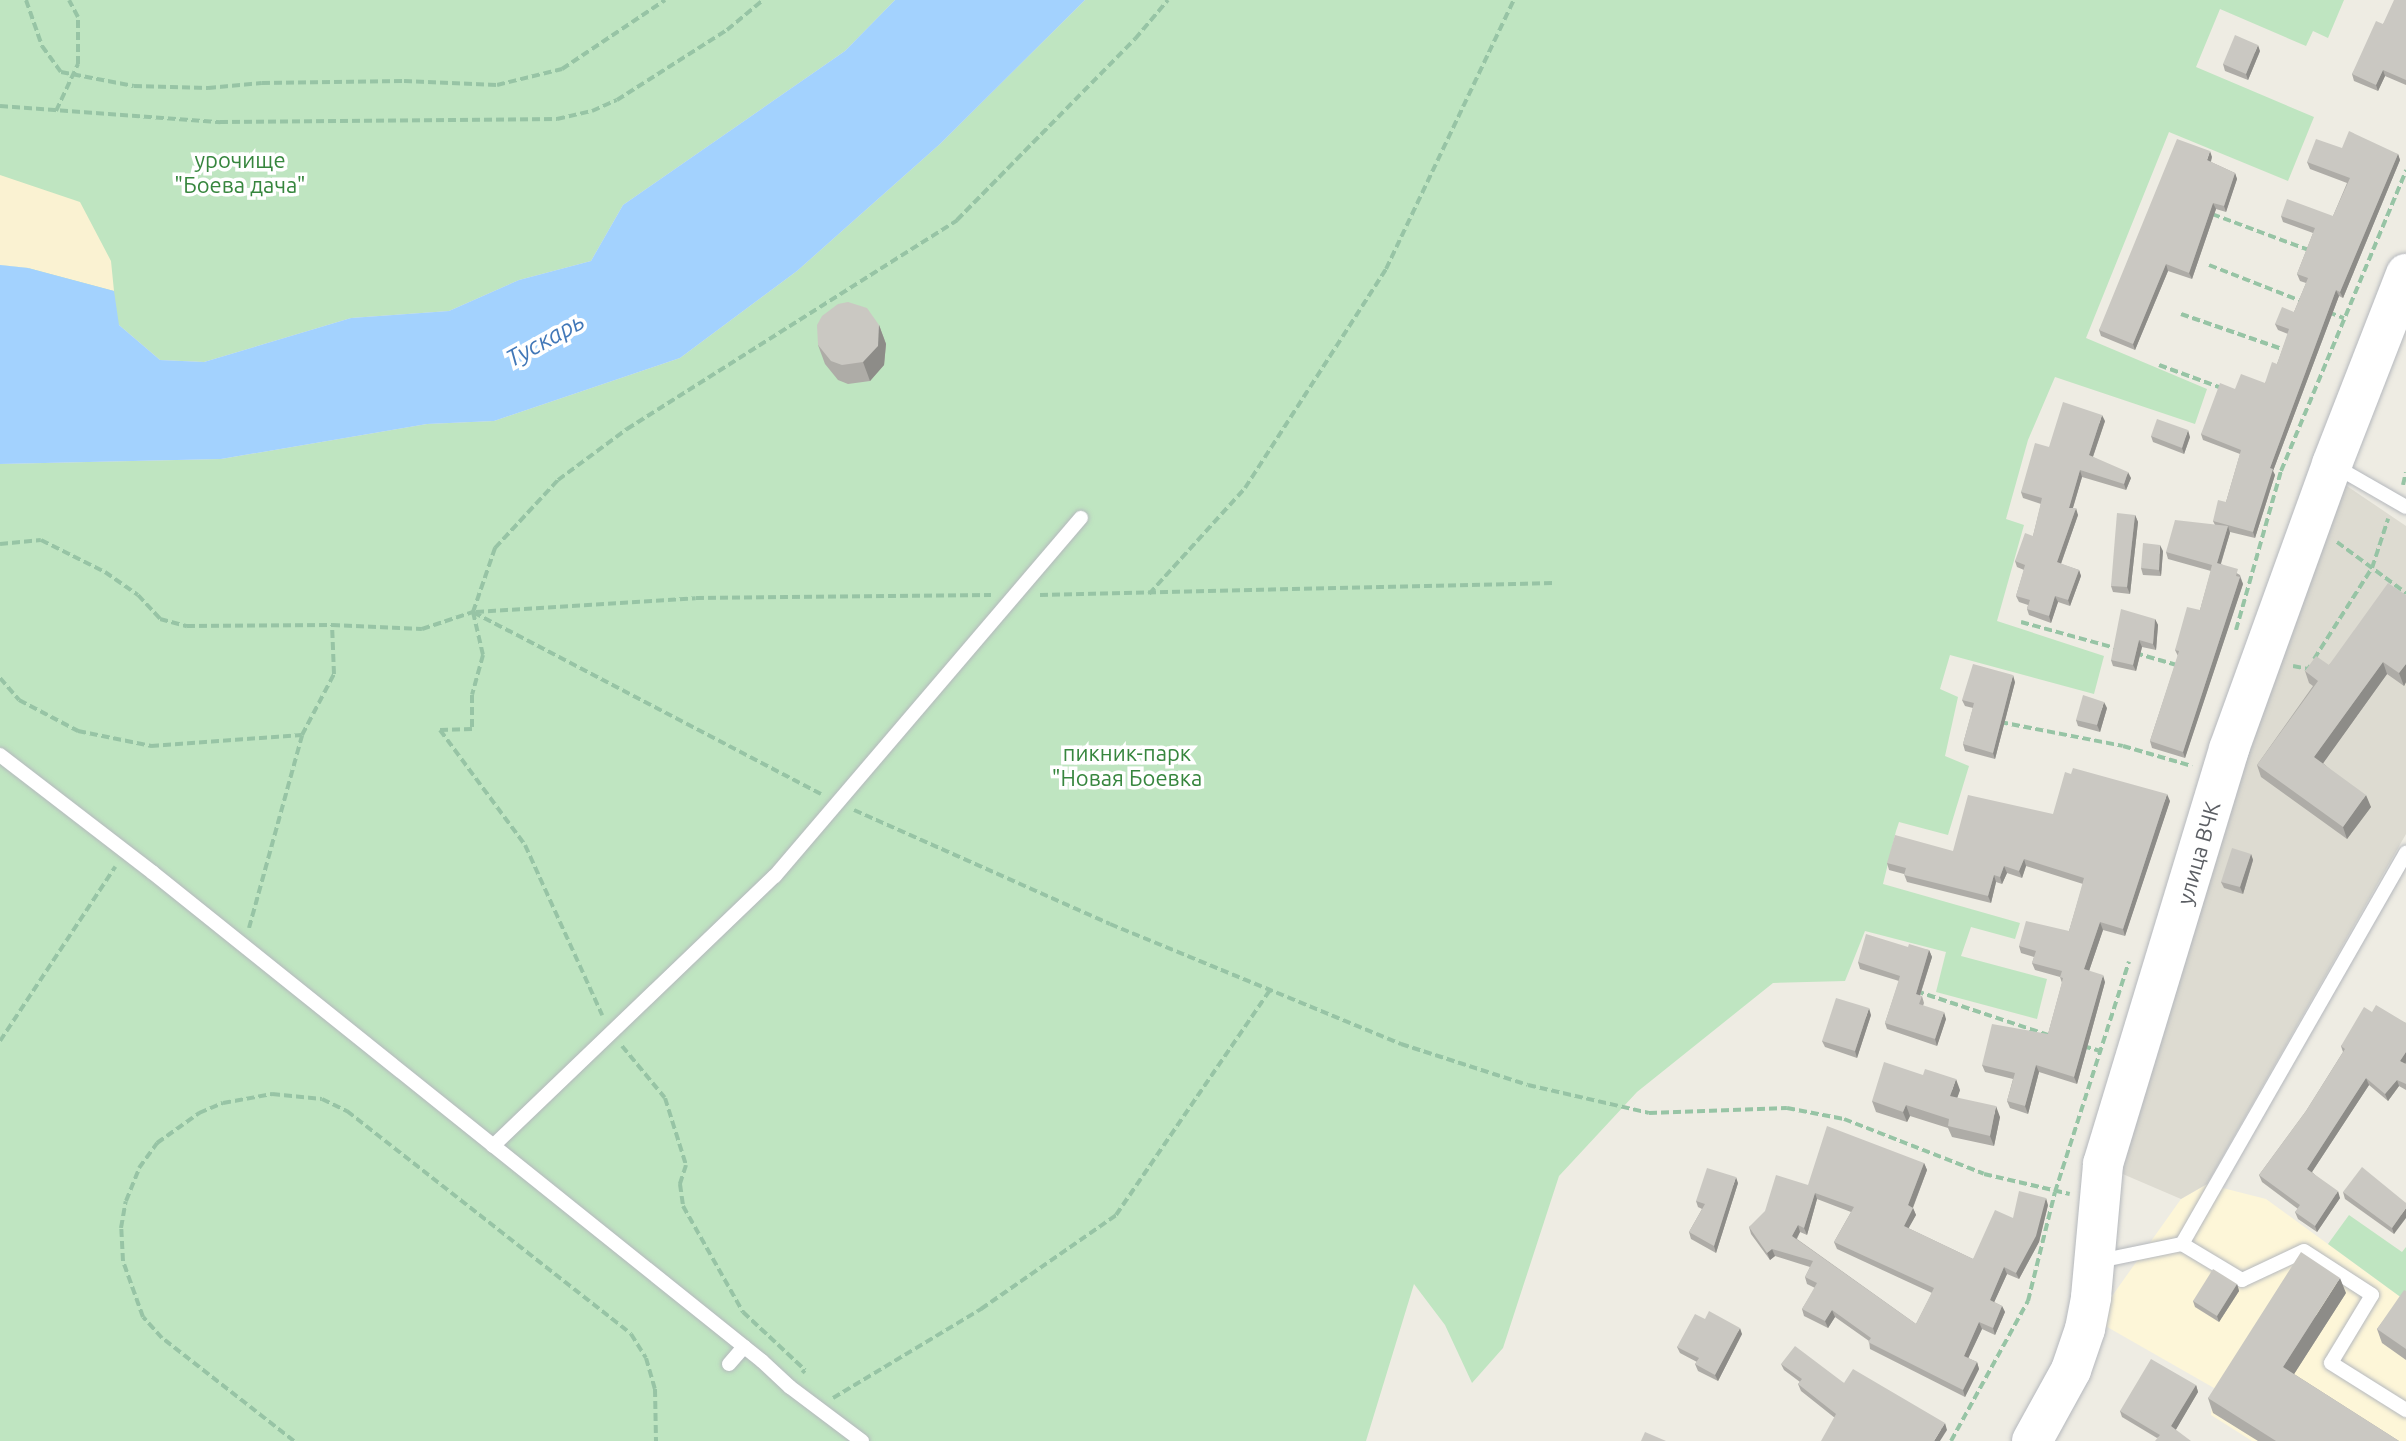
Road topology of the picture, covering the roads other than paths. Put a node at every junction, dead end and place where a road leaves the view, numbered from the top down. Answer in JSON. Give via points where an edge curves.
{"nodes":[{"id":1,"x":2406,"y":274,"type":"edge"},
{"id":2,"x":2332,"y":464,"type":"junction"},
{"id":3,"x":2406,"y":507,"type":"edge"},
{"id":4,"x":1081,"y":518,"type":"dead end"},
{"id":5,"x":0,"y":755,"type":"edge"},
{"id":6,"x":2406,"y":853,"type":"edge"},
{"id":7,"x":493,"y":1146,"type":"junction"},
{"id":8,"x":2182,"y":1244,"type":"junction"},
{"id":9,"x":2095,"y":1262,"type":"junction"},
{"id":10,"x":744,"y":1347,"type":"junction"},
{"id":11,"x":729,"y":1364,"type":"dead end"},
{"id":12,"x":2406,"y":1410,"type":"edge"},
{"id":13,"x":862,"y":1441,"type":"edge"},
{"id":14,"x":2032,"y":1441,"type":"edge"}],
"edges":[{"from":1,"to":2,"type":"main road","name":"улица ВЧК"},
{"from":2,"to":3,"type":"lane"},
{"from":2,"to":9,"type":"main road","name":"улица ВЧК","via":[[2229,749],[2103,1164]]},
{"from":4,"to":7,"type":"lane","via":[[775,876]]},
{"from":5,"to":7,"type":"lane"},
{"from":6,"to":8,"type":"lane"},
{"from":7,"to":10,"type":"lane"},
{"from":8,"to":9,"type":"lane"},
{"from":8,"to":12,"type":"lane","via":[[2242,1280],[2304,1251],[2372,1295],[2331,1363]]},
{"from":9,"to":14,"type":"main road","name":"улица ВЧК","via":[[2085,1329],[2071,1370]]},
{"from":10,"to":11,"type":"lane"},
{"from":10,"to":13,"type":"lane"}]}
